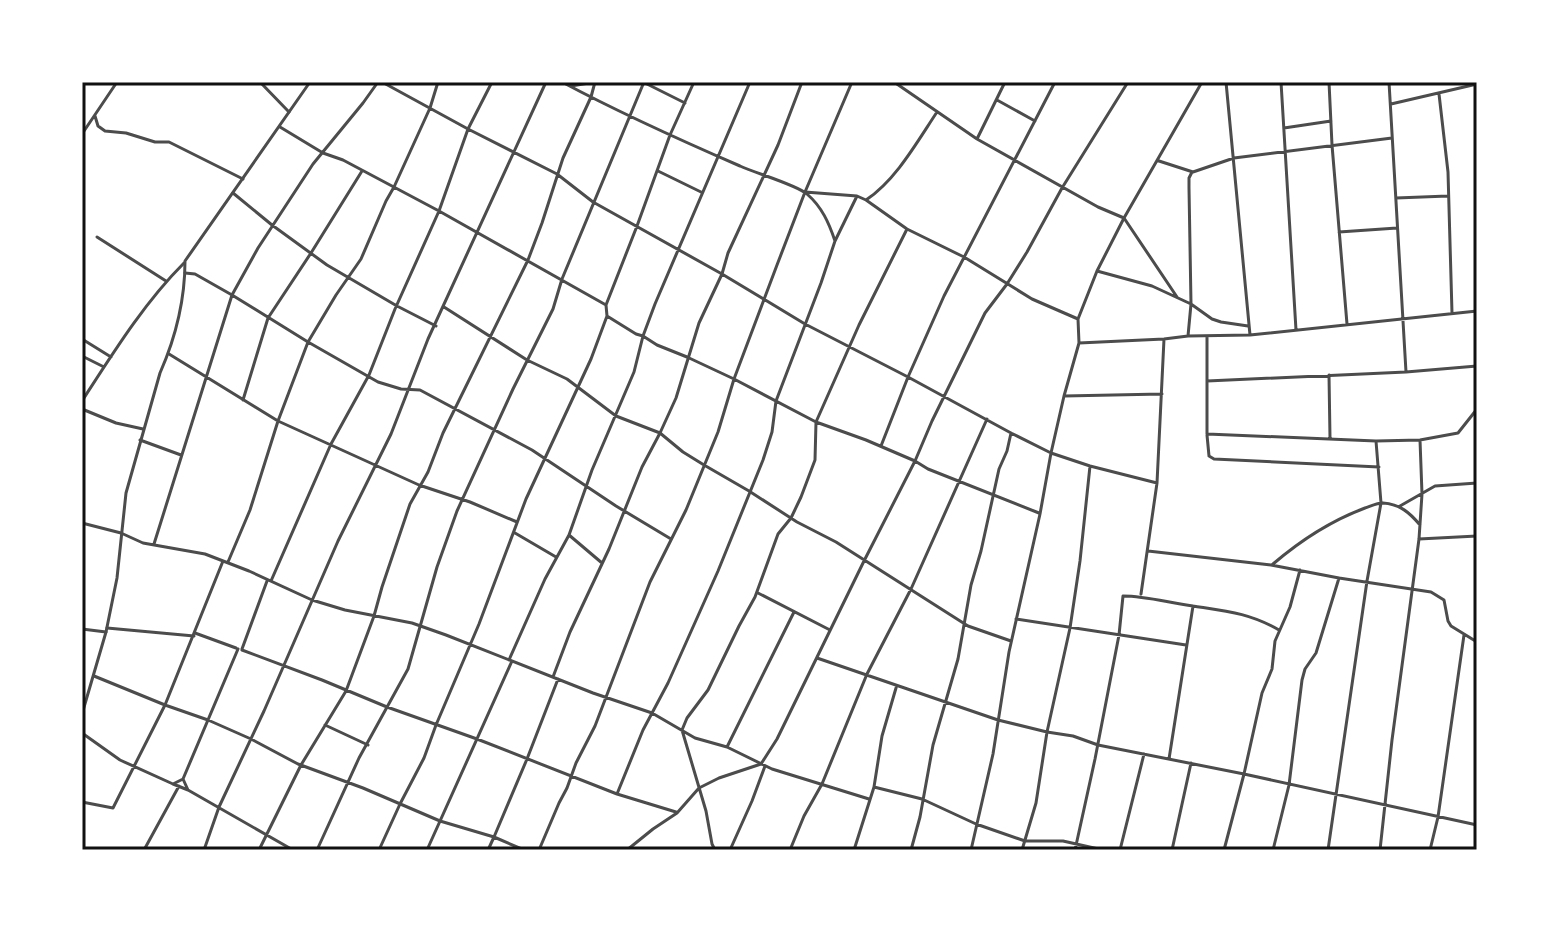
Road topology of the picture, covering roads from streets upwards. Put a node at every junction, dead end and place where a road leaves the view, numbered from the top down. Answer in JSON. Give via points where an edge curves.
{"nodes":[{"id":1,"x":117,"y":82,"type":"edge"},
{"id":2,"x":260,"y":82,"type":"edge"},
{"id":3,"x":310,"y":82,"type":"edge"},
{"id":4,"x":380,"y":82,"type":"edge"},
{"id":5,"x":438,"y":82,"type":"edge"},
{"id":6,"x":492,"y":82,"type":"edge"},
{"id":7,"x":546,"y":82,"type":"edge"},
{"id":8,"x":562,"y":82,"type":"edge"},
{"id":9,"x":595,"y":82,"type":"edge"},
{"id":10,"x":644,"y":82,"type":"edge"},
{"id":11,"x":694,"y":82,"type":"edge"},
{"id":12,"x":750,"y":82,"type":"edge"},
{"id":13,"x":802,"y":82,"type":"edge"},
{"id":14,"x":852,"y":82,"type":"edge"},
{"id":15,"x":894,"y":82,"type":"edge"},
{"id":16,"x":1005,"y":82,"type":"edge"},
{"id":17,"x":1055,"y":82,"type":"edge"},
{"id":18,"x":1128,"y":82,"type":"edge"},
{"id":19,"x":1202,"y":82,"type":"edge"},
{"id":20,"x":1226,"y":82,"type":"edge"},
{"id":21,"x":1281,"y":82,"type":"edge"},
{"id":22,"x":1329,"y":82,"type":"edge"},
{"id":23,"x":1389,"y":82,"type":"edge"},
{"id":24,"x":1477,"y":84,"type":"edge"},
{"id":25,"x":570,"y":86,"type":"junction"},
{"id":26,"x":1477,"y":91,"type":"edge"},
{"id":27,"x":1439,"y":94,"type":"junction"},
{"id":28,"x":591,"y":97,"type":"junction"},
{"id":29,"x":997,"y":100,"type":"junction"},
{"id":30,"x":685,"y":103,"type":"junction"},
{"id":31,"x":1390,"y":104,"type":"junction"},
{"id":32,"x":430,"y":108,"type":"junction"},
{"id":33,"x":289,"y":112,"type":"junction"},
{"id":34,"x":937,"y":112,"type":"junction"},
{"id":35,"x":95,"y":116,"type":"junction"},
{"id":36,"x":630,"y":116,"type":"junction"},
{"id":37,"x":1035,"y":121,"type":"junction"},
{"id":38,"x":1331,"y":121,"type":"junction"},
{"id":39,"x":280,"y":127,"type":"junction"},
{"id":40,"x":1284,"y":128,"type":"junction"},
{"id":41,"x":468,"y":129,"type":"junction"},
{"id":42,"x":82,"y":134,"type":"edge"},
{"id":43,"x":670,"y":135,"type":"junction"},
{"id":44,"x":1392,"y":138,"type":"junction"},
{"id":45,"x":977,"y":139,"type":"junction"},
{"id":46,"x":1332,"y":145,"type":"junction"},
{"id":47,"x":1285,"y":151,"type":"junction"},
{"id":48,"x":513,"y":152,"type":"junction"},
{"id":49,"x":323,"y":153,"type":"junction"},
{"id":50,"x":718,"y":156,"type":"junction"},
{"id":51,"x":1234,"y":158,"type":"junction"},
{"id":52,"x":1014,"y":161,"type":"junction"},
{"id":53,"x":1159,"y":161,"type":"junction"},
{"id":54,"x":362,"y":170,"type":"junction"},
{"id":55,"x":658,"y":171,"type":"junction"},
{"id":56,"x":1193,"y":172,"type":"junction"},
{"id":57,"x":557,"y":174,"type":"junction"},
{"id":58,"x":764,"y":176,"type":"junction"},
{"id":59,"x":243,"y":179,"type":"junction"},
{"id":60,"x":394,"y":187,"type":"junction"},
{"id":61,"x":1062,"y":188,"type":"junction"},
{"id":62,"x":805,"y":192,"type":"junction"},
{"id":63,"x":233,"y":193,"type":"junction"},
{"id":64,"x":702,"y":193,"type":"junction"},
{"id":65,"x":857,"y":196,"type":"junction"},
{"id":66,"x":1448,"y":196,"type":"junction"},
{"id":67,"x":1396,"y":198,"type":"junction"},
{"id":68,"x":866,"y":200,"type":"junction"},
{"id":69,"x":593,"y":202,"type":"junction"},
{"id":70,"x":439,"y":211,"type":"junction"},
{"id":71,"x":1124,"y":218,"type":"junction"},
{"id":72,"x":272,"y":225,"type":"junction"},
{"id":73,"x":637,"y":226,"type":"junction"},
{"id":74,"x":1397,"y":228,"type":"junction"},
{"id":75,"x":907,"y":229,"type":"junction"},
{"id":76,"x":1339,"y":232,"type":"junction"},
{"id":77,"x":477,"y":233,"type":"junction"},
{"id":78,"x":97,"y":237,"type":"dead end"},
{"id":79,"x":835,"y":241,"type":"junction"},
{"id":80,"x":678,"y":250,"type":"junction"},
{"id":81,"x":311,"y":253,"type":"junction"},
{"id":82,"x":964,"y":257,"type":"junction"},
{"id":83,"x":528,"y":260,"type":"junction"},
{"id":84,"x":185,"y":261,"type":"junction"},
{"id":85,"x":1097,"y":271,"type":"junction"},
{"id":86,"x":185,"y":273,"type":"junction"},
{"id":87,"x":722,"y":274,"type":"junction"},
{"id":88,"x":349,"y":278,"type":"junction"},
{"id":89,"x":562,"y":279,"type":"junction"},
{"id":90,"x":166,"y":281,"type":"junction"},
{"id":91,"x":1007,"y":284,"type":"junction"},
{"id":92,"x":232,"y":295,"type":"junction"},
{"id":93,"x":1177,"y":297,"type":"junction"},
{"id":94,"x":764,"y":301,"type":"junction"},
{"id":95,"x":1191,"y":304,"type":"junction"},
{"id":96,"x":606,"y":305,"type":"junction"},
{"id":97,"x":397,"y":306,"type":"junction"},
{"id":98,"x":444,"y":307,"type":"junction"},
{"id":99,"x":1477,"y":311,"type":"edge"},
{"id":100,"x":1452,"y":313,"type":"junction"},
{"id":101,"x":607,"y":316,"type":"junction"},
{"id":102,"x":268,"y":318,"type":"junction"},
{"id":103,"x":1078,"y":319,"type":"junction"},
{"id":104,"x":1403,"y":319,"type":"junction"},
{"id":105,"x":805,"y":324,"type":"junction"},
{"id":106,"x":1347,"y":324,"type":"junction"},
{"id":107,"x":436,"y":326,"type":"junction"},
{"id":108,"x":1248,"y":326,"type":"junction"},
{"id":109,"x":1296,"y":330,"type":"junction"},
{"id":110,"x":490,"y":335,"type":"junction"},
{"id":111,"x":1207,"y":335,"type":"junction"},
{"id":112,"x":1250,"y":335,"type":"junction"},
{"id":113,"x":643,"y":336,"type":"junction"},
{"id":114,"x":1188,"y":336,"type":"junction"},
{"id":115,"x":82,"y":339,"type":"edge"},
{"id":116,"x":1164,"y":339,"type":"junction"},
{"id":117,"x":308,"y":342,"type":"junction"},
{"id":118,"x":1079,"y":343,"type":"junction"},
{"id":119,"x":849,"y":347,"type":"junction"},
{"id":120,"x":168,"y":354,"type":"junction"},
{"id":121,"x":82,"y":356,"type":"edge"},
{"id":122,"x":111,"y":357,"type":"junction"},
{"id":123,"x":687,"y":357,"type":"junction"},
{"id":124,"x":527,"y":360,"type":"junction"},
{"id":125,"x":1477,"y":366,"type":"edge"},
{"id":126,"x":104,"y":368,"type":"junction"},
{"id":127,"x":1406,"y":372,"type":"junction"},
{"id":128,"x":369,"y":375,"type":"junction"},
{"id":129,"x":1329,"y":375,"type":"junction"},
{"id":130,"x":908,"y":377,"type":"junction"},
{"id":131,"x":207,"y":379,"type":"junction"},
{"id":132,"x":734,"y":379,"type":"junction"},
{"id":133,"x":1207,"y":381,"type":"junction"},
{"id":134,"x":578,"y":386,"type":"junction"},
{"id":135,"x":410,"y":388,"type":"junction"},
{"id":136,"x":1162,"y":394,"type":"junction"},
{"id":137,"x":1064,"y":396,"type":"junction"},
{"id":138,"x":944,"y":398,"type":"junction"},
{"id":139,"x":243,"y":400,"type":"junction"},
{"id":140,"x":82,"y":401,"type":"edge"},
{"id":141,"x":776,"y":401,"type":"junction"},
{"id":142,"x":82,"y":409,"type":"edge"},
{"id":143,"x":456,"y":409,"type":"junction"},
{"id":144,"x":1477,"y":409,"type":"edge"},
{"id":145,"x":616,"y":416,"type":"junction"},
{"id":146,"x":987,"y":419,"type":"junction"},
{"id":147,"x":278,"y":421,"type":"junction"},
{"id":148,"x":816,"y":422,"type":"junction"},
{"id":149,"x":143,"y":429,"type":"junction"},
{"id":150,"x":495,"y":429,"type":"junction"},
{"id":151,"x":660,"y":433,"type":"junction"},
{"id":152,"x":1011,"y":433,"type":"junction"},
{"id":153,"x":1207,"y":434,"type":"junction"},
{"id":154,"x":1330,"y":438,"type":"junction"},
{"id":155,"x":140,"y":440,"type":"junction"},
{"id":156,"x":1420,"y":440,"type":"junction"},
{"id":157,"x":1376,"y":441,"type":"junction"},
{"id":158,"x":331,"y":444,"type":"junction"},
{"id":159,"x":881,"y":447,"type":"junction"},
{"id":160,"x":1051,"y":453,"type":"junction"},
{"id":161,"x":181,"y":455,"type":"junction"},
{"id":162,"x":545,"y":458,"type":"junction"},
{"id":163,"x":915,"y":461,"type":"junction"},
{"id":164,"x":704,"y":465,"type":"junction"},
{"id":165,"x":375,"y":466,"type":"junction"},
{"id":166,"x":1090,"y":466,"type":"junction"},
{"id":167,"x":1379,"y":467,"type":"junction"},
{"id":168,"x":959,"y":482,"type":"junction"},
{"id":169,"x":1157,"y":483,"type":"junction"},
{"id":170,"x":1477,"y":483,"type":"edge"},
{"id":171,"x":419,"y":485,"type":"junction"},
{"id":172,"x":586,"y":485,"type":"junction"},
{"id":173,"x":749,"y":491,"type":"junction"},
{"id":174,"x":1422,"y":494,"type":"junction"},
{"id":175,"x":994,"y":496,"type":"junction"},
{"id":176,"x":463,"y":499,"type":"junction"},
{"id":177,"x":1381,"y":503,"type":"junction"},
{"id":178,"x":1400,"y":506,"type":"junction"},
{"id":179,"x":624,"y":511,"type":"junction"},
{"id":180,"x":1040,"y":514,"type":"junction"},
{"id":181,"x":791,"y":518,"type":"junction"},
{"id":182,"x":517,"y":522,"type":"junction"},
{"id":183,"x":82,"y":523,"type":"edge"},
{"id":184,"x":1420,"y":525,"type":"junction"},
{"id":185,"x":121,"y":533,"type":"junction"},
{"id":186,"x":515,"y":533,"type":"junction"},
{"id":187,"x":569,"y":535,"type":"junction"},
{"id":188,"x":1477,"y":536,"type":"edge"},
{"id":189,"x":671,"y":539,"type":"junction"},
{"id":190,"x":1419,"y":539,"type":"junction"},
{"id":191,"x":154,"y":545,"type":"junction"},
{"id":192,"x":1148,"y":551,"type":"junction"},
{"id":193,"x":557,"y":557,"type":"junction"},
{"id":194,"x":226,"y":561,"type":"junction"},
{"id":195,"x":864,"y":561,"type":"junction"},
{"id":196,"x":602,"y":563,"type":"junction"},
{"id":197,"x":1271,"y":565,"type":"junction"},
{"id":198,"x":1300,"y":570,"type":"junction"},
{"id":199,"x":1339,"y":578,"type":"junction"},
{"id":200,"x":269,"y":580,"type":"junction"},
{"id":201,"x":1367,"y":581,"type":"junction"},
{"id":202,"x":911,"y":589,"type":"junction"},
{"id":203,"x":1413,"y":589,"type":"junction"},
{"id":204,"x":757,"y":592,"type":"junction"},
{"id":205,"x":1141,"y":596,"type":"junction"},
{"id":206,"x":312,"y":600,"type":"junction"},
{"id":207,"x":1193,"y":606,"type":"junction"},
{"id":208,"x":794,"y":612,"type":"junction"},
{"id":209,"x":374,"y":616,"type":"junction"},
{"id":210,"x":1016,"y":619,"type":"junction"},
{"id":211,"x":963,"y":623,"type":"junction"},
{"id":212,"x":420,"y":626,"type":"junction"},
{"id":213,"x":1070,"y":628,"type":"junction"},
{"id":214,"x":82,"y":629,"type":"edge"},
{"id":215,"x":106,"y":630,"type":"junction"},
{"id":216,"x":830,"y":630,"type":"junction"},
{"id":217,"x":1279,"y":630,"type":"junction"},
{"id":218,"x":194,"y":634,"type":"junction"},
{"id":219,"x":1119,"y":635,"type":"junction"},
{"id":220,"x":1464,"y":635,"type":"junction"},
{"id":221,"x":1012,"y":641,"type":"junction"},
{"id":222,"x":1477,"y":642,"type":"edge"},
{"id":223,"x":471,"y":645,"type":"junction"},
{"id":224,"x":1186,"y":645,"type":"junction"},
{"id":225,"x":240,"y":650,"type":"junction"},
{"id":226,"x":817,"y":658,"type":"junction"},
{"id":227,"x":510,"y":660,"type":"junction"},
{"id":228,"x":283,"y":667,"type":"junction"},
{"id":229,"x":867,"y":674,"type":"junction"},
{"id":230,"x":94,"y":676,"type":"junction"},
{"id":231,"x":556,"y":678,"type":"junction"},
{"id":232,"x":897,"y":686,"type":"junction"},
{"id":233,"x":346,"y":691,"type":"junction"},
{"id":234,"x":606,"y":697,"type":"junction"},
{"id":235,"x":945,"y":702,"type":"junction"},
{"id":236,"x":165,"y":705,"type":"junction"},
{"id":237,"x":387,"y":707,"type":"junction"},
{"id":238,"x":652,"y":713,"type":"junction"},
{"id":239,"x":82,"y":714,"type":"edge"},
{"id":240,"x":208,"y":720,"type":"junction"},
{"id":241,"x":998,"y":720,"type":"junction"},
{"id":242,"x":325,"y":725,"type":"junction"},
{"id":243,"x":436,"y":725,"type":"junction"},
{"id":244,"x":682,"y":730,"type":"junction"},
{"id":245,"x":1047,"y":732,"type":"junction"},
{"id":246,"x":82,"y":733,"type":"edge"},
{"id":247,"x":251,"y":739,"type":"junction"},
{"id":248,"x":477,"y":739,"type":"junction"},
{"id":249,"x":368,"y":745,"type":"junction"},
{"id":250,"x":1098,"y":745,"type":"junction"},
{"id":251,"x":727,"y":747,"type":"junction"},
{"id":252,"x":1144,"y":754,"type":"junction"},
{"id":253,"x":527,"y":759,"type":"junction"},
{"id":254,"x":1169,"y":759,"type":"junction"},
{"id":255,"x":1191,"y":763,"type":"junction"},
{"id":256,"x":301,"y":765,"type":"junction"},
{"id":257,"x":763,"y":765,"type":"junction"},
{"id":258,"x":135,"y":766,"type":"junction"},
{"id":259,"x":1244,"y":774,"type":"junction"},
{"id":260,"x":571,"y":777,"type":"junction"},
{"id":261,"x":183,"y":779,"type":"junction"},
{"id":262,"x":348,"y":783,"type":"junction"},
{"id":263,"x":173,"y":784,"type":"junction"},
{"id":264,"x":822,"y":784,"type":"junction"},
{"id":265,"x":1289,"y":785,"type":"junction"},
{"id":266,"x":179,"y":786,"type":"junction"},
{"id":267,"x":874,"y":787,"type":"junction"},
{"id":268,"x":699,"y":788,"type":"junction"},
{"id":269,"x":188,"y":790,"type":"junction"},
{"id":270,"x":617,"y":794,"type":"junction"},
{"id":271,"x":1337,"y":794,"type":"junction"},
{"id":272,"x":869,"y":799,"type":"junction"},
{"id":273,"x":922,"y":799,"type":"junction"},
{"id":274,"x":82,"y":802,"type":"edge"},
{"id":275,"x":400,"y":804,"type":"junction"},
{"id":276,"x":1386,"y":806,"type":"junction"},
{"id":277,"x":219,"y":807,"type":"junction"},
{"id":278,"x":677,"y":813,"type":"junction"},
{"id":279,"x":1438,"y":817,"type":"junction"},
{"id":280,"x":440,"y":821,"type":"junction"},
{"id":281,"x":976,"y":824,"type":"junction"},
{"id":282,"x":1477,"y":825,"type":"edge"},
{"id":283,"x":266,"y":835,"type":"junction"},
{"id":284,"x":494,"y":837,"type":"junction"},
{"id":285,"x":1025,"y":841,"type":"junction"},
{"id":286,"x":1077,"y":844,"type":"junction"},
{"id":287,"x":144,"y":850,"type":"edge"},
{"id":288,"x":204,"y":850,"type":"edge"},
{"id":289,"x":259,"y":850,"type":"edge"},
{"id":290,"x":293,"y":850,"type":"edge"},
{"id":291,"x":317,"y":850,"type":"edge"},
{"id":292,"x":379,"y":850,"type":"edge"},
{"id":293,"x":427,"y":850,"type":"edge"},
{"id":294,"x":488,"y":850,"type":"edge"},
{"id":295,"x":524,"y":850,"type":"edge"},
{"id":296,"x":539,"y":850,"type":"edge"},
{"id":297,"x":627,"y":850,"type":"edge"},
{"id":298,"x":715,"y":850,"type":"edge"},
{"id":299,"x":730,"y":850,"type":"edge"},
{"id":300,"x":790,"y":850,"type":"edge"},
{"id":301,"x":854,"y":850,"type":"edge"},
{"id":302,"x":911,"y":850,"type":"edge"},
{"id":303,"x":971,"y":850,"type":"edge"},
{"id":304,"x":1022,"y":850,"type":"edge"},
{"id":305,"x":1075,"y":850,"type":"edge"},
{"id":306,"x":1103,"y":850,"type":"edge"},
{"id":307,"x":1120,"y":850,"type":"edge"},
{"id":308,"x":1172,"y":850,"type":"edge"},
{"id":309,"x":1224,"y":850,"type":"edge"},
{"id":310,"x":1273,"y":850,"type":"edge"},
{"id":311,"x":1328,"y":850,"type":"edge"},
{"id":312,"x":1380,"y":850,"type":"edge"},
{"id":313,"x":1430,"y":850,"type":"edge"}],
"edges":[{"from":1,"to":35,"type":"street"},
{"from":2,"to":33,"type":"street"},
{"from":3,"to":33,"type":"street"},
{"from":4,"to":32,"type":"street"},
{"from":4,"to":49,"type":"street"},
{"from":5,"to":32,"type":"street"},
{"from":6,"to":41,"type":"street"},
{"from":7,"to":48,"type":"street"},
{"from":8,"to":25,"type":"street"},
{"from":9,"to":25,"type":"street"},
{"from":9,"to":28,"type":"street"},
{"from":10,"to":30,"type":"street"},
{"from":10,"to":36,"type":"street"},
{"from":11,"to":30,"type":"street"},
{"from":12,"to":50,"type":"street"},
{"from":13,"to":58,"type":"street"},
{"from":14,"to":62,"type":"street"},
{"from":15,"to":34,"type":"street"},
{"from":16,"to":29,"type":"street"},
{"from":17,"to":37,"type":"street"},
{"from":18,"to":61,"type":"street"},
{"from":19,"to":53,"type":"street"},
{"from":20,"to":51,"type":"street"},
{"from":21,"to":40,"type":"street"},
{"from":22,"to":38,"type":"street"},
{"from":23,"to":31,"type":"street"},
{"from":24,"to":26,"type":"street"},
{"from":24,"to":27,"type":"street"},
{"from":25,"to":28,"type":"street"},
{"from":27,"to":31,"type":"street"},
{"from":27,"to":66,"type":"street"},
{"from":28,"to":36,"type":"street"},
{"from":28,"to":57,"type":"street"},
{"from":29,"to":37,"type":"street"},
{"from":29,"to":45,"type":"street"},
{"from":30,"to":43,"type":"street"},
{"from":31,"to":44,"type":"street"},
{"from":32,"to":41,"type":"street"},
{"from":32,"to":60,"type":"street"},
{"from":33,"to":39,"type":"street"},
{"from":34,"to":45,"type":"street"},
{"from":34,"to":68,"type":"street","via":[[902,162]]},
{"from":35,"to":42,"type":"street"},
{"from":35,"to":59,"type":"street","via":[[105,131],[169,142]]},
{"from":36,"to":43,"type":"street"},
{"from":36,"to":69,"type":"street"},
{"from":37,"to":52,"type":"street"},
{"from":38,"to":40,"type":"street"},
{"from":38,"to":46,"type":"street"},
{"from":39,"to":49,"type":"street"},
{"from":39,"to":59,"type":"street"},
{"from":40,"to":47,"type":"street"},
{"from":41,"to":48,"type":"street"},
{"from":41,"to":70,"type":"street"},
{"from":43,"to":50,"type":"street"},
{"from":43,"to":55,"type":"street"},
{"from":44,"to":46,"type":"street"},
{"from":44,"to":67,"type":"street"},
{"from":45,"to":52,"type":"street"},
{"from":46,"to":47,"type":"street"},
{"from":46,"to":76,"type":"street"},
{"from":47,"to":51,"type":"street"},
{"from":47,"to":109,"type":"street"},
{"from":48,"to":57,"type":"street"},
{"from":48,"to":77,"type":"street"},
{"from":49,"to":54,"type":"street"},
{"from":49,"to":72,"type":"street"},
{"from":50,"to":58,"type":"street"},
{"from":50,"to":64,"type":"street"},
{"from":51,"to":56,"type":"street"},
{"from":51,"to":108,"type":"street"},
{"from":52,"to":61,"type":"street"},
{"from":52,"to":82,"type":"street"},
{"from":53,"to":56,"type":"street"},
{"from":53,"to":71,"type":"street"},
{"from":54,"to":60,"type":"street"},
{"from":54,"to":81,"type":"street"},
{"from":55,"to":64,"type":"street"},
{"from":55,"to":73,"type":"street"},
{"from":56,"to":95,"type":"street"},
{"from":57,"to":69,"type":"street"},
{"from":57,"to":83,"type":"street"},
{"from":58,"to":62,"type":"street"},
{"from":58,"to":87,"type":"street"},
{"from":59,"to":63,"type":"street"},
{"from":60,"to":70,"type":"street"},
{"from":60,"to":88,"type":"street"},
{"from":61,"to":71,"type":"street"},
{"from":61,"to":91,"type":"street"},
{"from":62,"to":65,"type":"street"},
{"from":62,"to":79,"type":"street","via":[[820,207]]},
{"from":62,"to":94,"type":"street"},
{"from":63,"to":72,"type":"street"},
{"from":63,"to":84,"type":"street"},
{"from":64,"to":80,"type":"street"},
{"from":65,"to":68,"type":"street"},
{"from":65,"to":79,"type":"street"},
{"from":66,"to":67,"type":"street"},
{"from":66,"to":100,"type":"street"},
{"from":67,"to":74,"type":"street"},
{"from":68,"to":75,"type":"street"},
{"from":69,"to":73,"type":"street"},
{"from":69,"to":89,"type":"street"},
{"from":70,"to":77,"type":"street"},
{"from":70,"to":97,"type":"street"},
{"from":71,"to":85,"type":"street"},
{"from":71,"to":93,"type":"street"},
{"from":72,"to":81,"type":"street"},
{"from":72,"to":92,"type":"street"},
{"from":73,"to":80,"type":"street"},
{"from":73,"to":96,"type":"street"},
{"from":74,"to":76,"type":"street"},
{"from":74,"to":104,"type":"street"},
{"from":75,"to":82,"type":"street"},
{"from":75,"to":119,"type":"street"},
{"from":76,"to":106,"type":"street"},
{"from":77,"to":83,"type":"street"},
{"from":77,"to":98,"type":"street"},
{"from":78,"to":90,"type":"street"},
{"from":79,"to":105,"type":"street"},
{"from":80,"to":87,"type":"street"},
{"from":80,"to":113,"type":"street"},
{"from":81,"to":88,"type":"street"},
{"from":81,"to":102,"type":"street"},
{"from":82,"to":91,"type":"street"},
{"from":82,"to":130,"type":"street"},
{"from":83,"to":89,"type":"street"},
{"from":83,"to":110,"type":"street"},
{"from":84,"to":86,"type":"street"},
{"from":84,"to":90,"type":"street"},
{"from":85,"to":93,"type":"street"},
{"from":85,"to":103,"type":"street"},
{"from":86,"to":92,"type":"street"},
{"from":86,"to":120,"type":"street"},
{"from":87,"to":94,"type":"street"},
{"from":87,"to":123,"type":"street"},
{"from":88,"to":97,"type":"street"},
{"from":88,"to":117,"type":"street"},
{"from":89,"to":96,"type":"street"},
{"from":89,"to":124,"type":"street"},
{"from":90,"to":122,"type":"street"},
{"from":91,"to":103,"type":"street"},
{"from":91,"to":138,"type":"street","via":[[985,313]]},
{"from":92,"to":102,"type":"street"},
{"from":92,"to":131,"type":"street"},
{"from":93,"to":95,"type":"street"},
{"from":94,"to":105,"type":"street"},
{"from":94,"to":132,"type":"street"},
{"from":95,"to":108,"type":"street","via":[[1212,319]]},
{"from":95,"to":114,"type":"street"},
{"from":96,"to":101,"type":"street"},
{"from":97,"to":107,"type":"street"},
{"from":97,"to":128,"type":"street"},
{"from":98,"to":107,"type":"street"},
{"from":98,"to":110,"type":"street"},
{"from":99,"to":100,"type":"street"},
{"from":100,"to":104,"type":"street"},
{"from":101,"to":113,"type":"street"},
{"from":101,"to":134,"type":"street"},
{"from":102,"to":117,"type":"street"},
{"from":102,"to":139,"type":"street"},
{"from":103,"to":118,"type":"street"},
{"from":104,"to":106,"type":"street"},
{"from":104,"to":127,"type":"street"},
{"from":105,"to":119,"type":"street"},
{"from":105,"to":141,"type":"street"},
{"from":106,"to":109,"type":"street"},
{"from":107,"to":135,"type":"street"},
{"from":108,"to":112,"type":"street"},
{"from":109,"to":112,"type":"street"},
{"from":110,"to":124,"type":"street"},
{"from":110,"to":143,"type":"street"},
{"from":111,"to":112,"type":"street"},
{"from":111,"to":114,"type":"street"},
{"from":111,"to":133,"type":"street"},
{"from":113,"to":123,"type":"street"},
{"from":113,"to":145,"type":"street"},
{"from":114,"to":116,"type":"street"},
{"from":115,"to":122,"type":"street"},
{"from":116,"to":118,"type":"street"},
{"from":116,"to":136,"type":"street"},
{"from":117,"to":128,"type":"street"},
{"from":117,"to":147,"type":"street"},
{"from":118,"to":137,"type":"street"},
{"from":119,"to":130,"type":"street"},
{"from":119,"to":148,"type":"street"},
{"from":120,"to":131,"type":"street"},
{"from":120,"to":149,"type":"street"},
{"from":121,"to":126,"type":"street"},
{"from":122,"to":126,"type":"street"},
{"from":123,"to":132,"type":"street"},
{"from":123,"to":151,"type":"street"},
{"from":124,"to":134,"type":"street"},
{"from":124,"to":150,"type":"street"},
{"from":125,"to":127,"type":"street"},
{"from":126,"to":140,"type":"street"},
{"from":127,"to":129,"type":"street"},
{"from":128,"to":135,"type":"street"},
{"from":128,"to":158,"type":"street"},
{"from":129,"to":133,"type":"street"},
{"from":129,"to":154,"type":"street"},
{"from":130,"to":138,"type":"street"},
{"from":130,"to":159,"type":"street"},
{"from":131,"to":139,"type":"street"},
{"from":131,"to":161,"type":"street"},
{"from":132,"to":141,"type":"street"},
{"from":132,"to":164,"type":"street"},
{"from":133,"to":153,"type":"street"},
{"from":134,"to":145,"type":"street"},
{"from":134,"to":162,"type":"street"},
{"from":135,"to":143,"type":"street"},
{"from":135,"to":165,"type":"street"},
{"from":136,"to":137,"type":"street"},
{"from":136,"to":169,"type":"street"},
{"from":137,"to":160,"type":"street"},
{"from":138,"to":146,"type":"street"},
{"from":138,"to":163,"type":"street"},
{"from":139,"to":147,"type":"street"},
{"from":141,"to":148,"type":"street"},
{"from":141,"to":173,"type":"street","via":[[772,432]]},
{"from":142,"to":149,"type":"street"},
{"from":143,"to":150,"type":"street"},
{"from":143,"to":171,"type":"street"},
{"from":144,"to":156,"type":"street","via":[[1458,433]]},
{"from":145,"to":151,"type":"street"},
{"from":145,"to":172,"type":"street"},
{"from":146,"to":152,"type":"street"},
{"from":146,"to":168,"type":"street"},
{"from":147,"to":158,"type":"street"},
{"from":147,"to":194,"type":"street","via":[[250,510]]},
{"from":148,"to":159,"type":"street"},
{"from":148,"to":181,"type":"street","via":[[815,460]]},
{"from":149,"to":155,"type":"street"},
{"from":150,"to":162,"type":"street"},
{"from":150,"to":176,"type":"street"},
{"from":151,"to":164,"type":"street"},
{"from":151,"to":179,"type":"street"},
{"from":152,"to":160,"type":"street"},
{"from":152,"to":175,"type":"street"},
{"from":153,"to":154,"type":"street"},
{"from":153,"to":167,"type":"street","via":[[1212,459]]},
{"from":154,"to":157,"type":"street"},
{"from":155,"to":161,"type":"street"},
{"from":155,"to":185,"type":"street"},
{"from":156,"to":157,"type":"street"},
{"from":156,"to":174,"type":"street"},
{"from":157,"to":167,"type":"street"},
{"from":158,"to":165,"type":"street"},
{"from":158,"to":200,"type":"street"},
{"from":159,"to":163,"type":"street"},
{"from":160,"to":166,"type":"street"},
{"from":160,"to":180,"type":"street"},
{"from":161,"to":191,"type":"street"},
{"from":162,"to":172,"type":"street"},
{"from":162,"to":182,"type":"street"},
{"from":163,"to":168,"type":"street"},
{"from":163,"to":195,"type":"street"},
{"from":164,"to":173,"type":"street"},
{"from":164,"to":189,"type":"street"},
{"from":165,"to":171,"type":"street"},
{"from":165,"to":206,"type":"street"},
{"from":166,"to":169,"type":"street"},
{"from":166,"to":213,"type":"street"},
{"from":167,"to":177,"type":"street"},
{"from":168,"to":175,"type":"street"},
{"from":168,"to":202,"type":"street"},
{"from":169,"to":192,"type":"street"},
{"from":170,"to":174,"type":"street","via":[[1438,486]]},
{"from":171,"to":176,"type":"street"},
{"from":171,"to":209,"type":"street"},
{"from":172,"to":179,"type":"street"},
{"from":172,"to":187,"type":"street"},
{"from":173,"to":181,"type":"street"},
{"from":173,"to":238,"type":"street"},
{"from":174,"to":178,"type":"street"},
{"from":174,"to":184,"type":"street"},
{"from":175,"to":180,"type":"street"},
{"from":175,"to":211,"type":"street"},
{"from":176,"to":182,"type":"street"},
{"from":176,"to":212,"type":"street"},
{"from":177,"to":178,"type":"street"},
{"from":177,"to":197,"type":"street","via":[[1319,530]]},
{"from":177,"to":201,"type":"street"},
{"from":178,"to":184,"type":"street"},
{"from":179,"to":189,"type":"street"},
{"from":179,"to":196,"type":"street"},
{"from":180,"to":210,"type":"street"},
{"from":181,"to":195,"type":"street"},
{"from":181,"to":204,"type":"street","via":[[778,534]]},
{"from":182,"to":186,"type":"street"},
{"from":183,"to":185,"type":"street"},
{"from":184,"to":190,"type":"street"},
{"from":185,"to":191,"type":"street"},
{"from":185,"to":215,"type":"street"},
{"from":186,"to":193,"type":"street"},
{"from":186,"to":223,"type":"street"},
{"from":187,"to":193,"type":"street"},
{"from":187,"to":196,"type":"street"},
{"from":188,"to":190,"type":"street"},
{"from":189,"to":234,"type":"street"},
{"from":190,"to":203,"type":"street"},
{"from":191,"to":194,"type":"street"},
{"from":192,"to":197,"type":"street"},
{"from":192,"to":205,"type":"street"},
{"from":193,"to":227,"type":"street"},
{"from":194,"to":200,"type":"street"},
{"from":194,"to":218,"type":"street"},
{"from":195,"to":202,"type":"street"},
{"from":195,"to":216,"type":"street"},
{"from":196,"to":231,"type":"street","via":[[570,632]]},
{"from":197,"to":198,"type":"street"},
{"from":198,"to":199,"type":"street"},
{"from":198,"to":217,"type":"street"},
{"from":199,"to":201,"type":"street"},
{"from":199,"to":265,"type":"street","via":[[1321,640],[1302,680]]},
{"from":200,"to":206,"type":"street"},
{"from":200,"to":225,"type":"street"},
{"from":201,"to":203,"type":"street"},
{"from":201,"to":271,"type":"street"},
{"from":202,"to":211,"type":"street"},
{"from":202,"to":229,"type":"street"},
{"from":203,"to":220,"type":"street","via":[[1440,596],[1451,626]]},
{"from":203,"to":276,"type":"street"},
{"from":204,"to":208,"type":"street"},
{"from":204,"to":244,"type":"street","via":[[707,694]]},
{"from":205,"to":207,"type":"street"},
{"from":205,"to":219,"type":"street","via":[[1123,596]]},
{"from":206,"to":209,"type":"street"},
{"from":206,"to":228,"type":"street"},
{"from":207,"to":217,"type":"street","via":[[1254,617]]},
{"from":207,"to":224,"type":"street"},
{"from":208,"to":216,"type":"street"},
{"from":208,"to":251,"type":"street"},
{"from":209,"to":212,"type":"street"},
{"from":209,"to":233,"type":"street"},
{"from":210,"to":213,"type":"street"},
{"from":210,"to":221,"type":"street"},
{"from":211,"to":221,"type":"street"},
{"from":211,"to":235,"type":"street"},
{"from":212,"to":223,"type":"street"},
{"from":212,"to":237,"type":"street","via":[[408,669]]},
{"from":213,"to":219,"type":"street"},
{"from":213,"to":245,"type":"street"},
{"from":214,"to":215,"type":"street"},
{"from":215,"to":218,"type":"street"},
{"from":215,"to":230,"type":"street"},
{"from":216,"to":226,"type":"street"},
{"from":217,"to":259,"type":"street"},
{"from":218,"to":225,"type":"street"},
{"from":218,"to":236,"type":"street"},
{"from":219,"to":224,"type":"street"},
{"from":219,"to":250,"type":"street"},
{"from":220,"to":222,"type":"street"},
{"from":220,"to":279,"type":"street"},
{"from":221,"to":241,"type":"street"},
{"from":223,"to":227,"type":"street"},
{"from":223,"to":243,"type":"street"},
{"from":224,"to":254,"type":"street"},
{"from":225,"to":228,"type":"street"},
{"from":225,"to":240,"type":"street"},
{"from":226,"to":229,"type":"street"},
{"from":226,"to":257,"type":"street"},
{"from":227,"to":231,"type":"street"},
{"from":227,"to":248,"type":"street"},
{"from":228,"to":233,"type":"street"},
{"from":228,"to":247,"type":"street"},
{"from":229,"to":232,"type":"street"},
{"from":229,"to":264,"type":"street"},
{"from":230,"to":236,"type":"street"},
{"from":230,"to":239,"type":"street"},
{"from":231,"to":234,"type":"street"},
{"from":231,"to":253,"type":"street"},
{"from":232,"to":235,"type":"street"},
{"from":232,"to":267,"type":"street"},
{"from":233,"to":237,"type":"street"},
{"from":233,"to":242,"type":"street"},
{"from":234,"to":238,"type":"street"},
{"from":234,"to":260,"type":"street"},
{"from":235,"to":241,"type":"street"},
{"from":235,"to":273,"type":"street"},
{"from":236,"to":240,"type":"street"},
{"from":236,"to":258,"type":"street"},
{"from":237,"to":243,"type":"street"},
{"from":237,"to":249,"type":"street"},
{"from":238,"to":244,"type":"street"},
{"from":238,"to":270,"type":"street"},
{"from":240,"to":247,"type":"street"},
{"from":240,"to":261,"type":"street"},
{"from":241,"to":245,"type":"street"},
{"from":241,"to":281,"type":"street"},
{"from":242,"to":249,"type":"street"},
{"from":242,"to":256,"type":"street"},
{"from":243,"to":248,"type":"street"},
{"from":243,"to":275,"type":"street"},
{"from":244,"to":251,"type":"street"},
{"from":244,"to":268,"type":"street"},
{"from":245,"to":250,"type":"street"},
{"from":245,"to":285,"type":"street"},
{"from":246,"to":258,"type":"street"},
{"from":247,"to":256,"type":"street"},
{"from":247,"to":277,"type":"street"},
{"from":248,"to":253,"type":"street"},
{"from":248,"to":280,"type":"street"},
{"from":249,"to":262,"type":"street"},
{"from":250,"to":252,"type":"street"},
{"from":250,"to":286,"type":"street"},
{"from":251,"to":257,"type":"street"},
{"from":252,"to":254,"type":"street"},
{"from":252,"to":307,"type":"street"},
{"from":253,"to":260,"type":"street"},
{"from":253,"to":284,"type":"street"},
{"from":254,"to":255,"type":"street"},
{"from":255,"to":259,"type":"street"},
{"from":255,"to":308,"type":"street"},
{"from":256,"to":262,"type":"street"},
{"from":256,"to":283,"type":"street"},
{"from":257,"to":264,"type":"street"},
{"from":257,"to":268,"type":"street"},
{"from":257,"to":299,"type":"street"},
{"from":258,"to":263,"type":"street"},
{"from":258,"to":274,"type":"street","via":[[113,808]]},
{"from":259,"to":265,"type":"street"},
{"from":259,"to":309,"type":"street"},
{"from":260,"to":270,"type":"street"},
{"from":260,"to":296,"type":"street"},
{"from":261,"to":263,"type":"street"},
{"from":261,"to":269,"type":"street"},
{"from":262,"to":275,"type":"street"},
{"from":262,"to":291,"type":"street"},
{"from":263,"to":266,"type":"street"},
{"from":264,"to":272,"type":"street"},
{"from":264,"to":300,"type":"street"},
{"from":265,"to":271,"type":"street"},
{"from":265,"to":310,"type":"street"},
{"from":266,"to":269,"type":"street"},
{"from":266,"to":287,"type":"street"},
{"from":267,"to":272,"type":"street"},
{"from":267,"to":273,"type":"street"},
{"from":268,"to":278,"type":"street"},
{"from":268,"to":298,"type":"street"},
{"from":269,"to":277,"type":"street"},
{"from":270,"to":278,"type":"street"},
{"from":271,"to":276,"type":"street"},
{"from":271,"to":311,"type":"street"},
{"from":272,"to":301,"type":"street"},
{"from":273,"to":281,"type":"street"},
{"from":273,"to":302,"type":"street"},
{"from":275,"to":280,"type":"street"},
{"from":275,"to":292,"type":"street"},
{"from":276,"to":279,"type":"street"},
{"from":276,"to":312,"type":"street"},
{"from":277,"to":283,"type":"street"},
{"from":277,"to":288,"type":"street"},
{"from":278,"to":297,"type":"street"},
{"from":279,"to":282,"type":"street"},
{"from":279,"to":313,"type":"street"},
{"from":280,"to":284,"type":"street"},
{"from":280,"to":293,"type":"street"},
{"from":281,"to":285,"type":"street"},
{"from":281,"to":303,"type":"street"},
{"from":283,"to":289,"type":"street"},
{"from":283,"to":290,"type":"street"},
{"from":284,"to":294,"type":"street"},
{"from":284,"to":295,"type":"street"},
{"from":285,"to":286,"type":"street"},
{"from":285,"to":304,"type":"street"},
{"from":286,"to":305,"type":"street"},
{"from":286,"to":306,"type":"street"}]}
